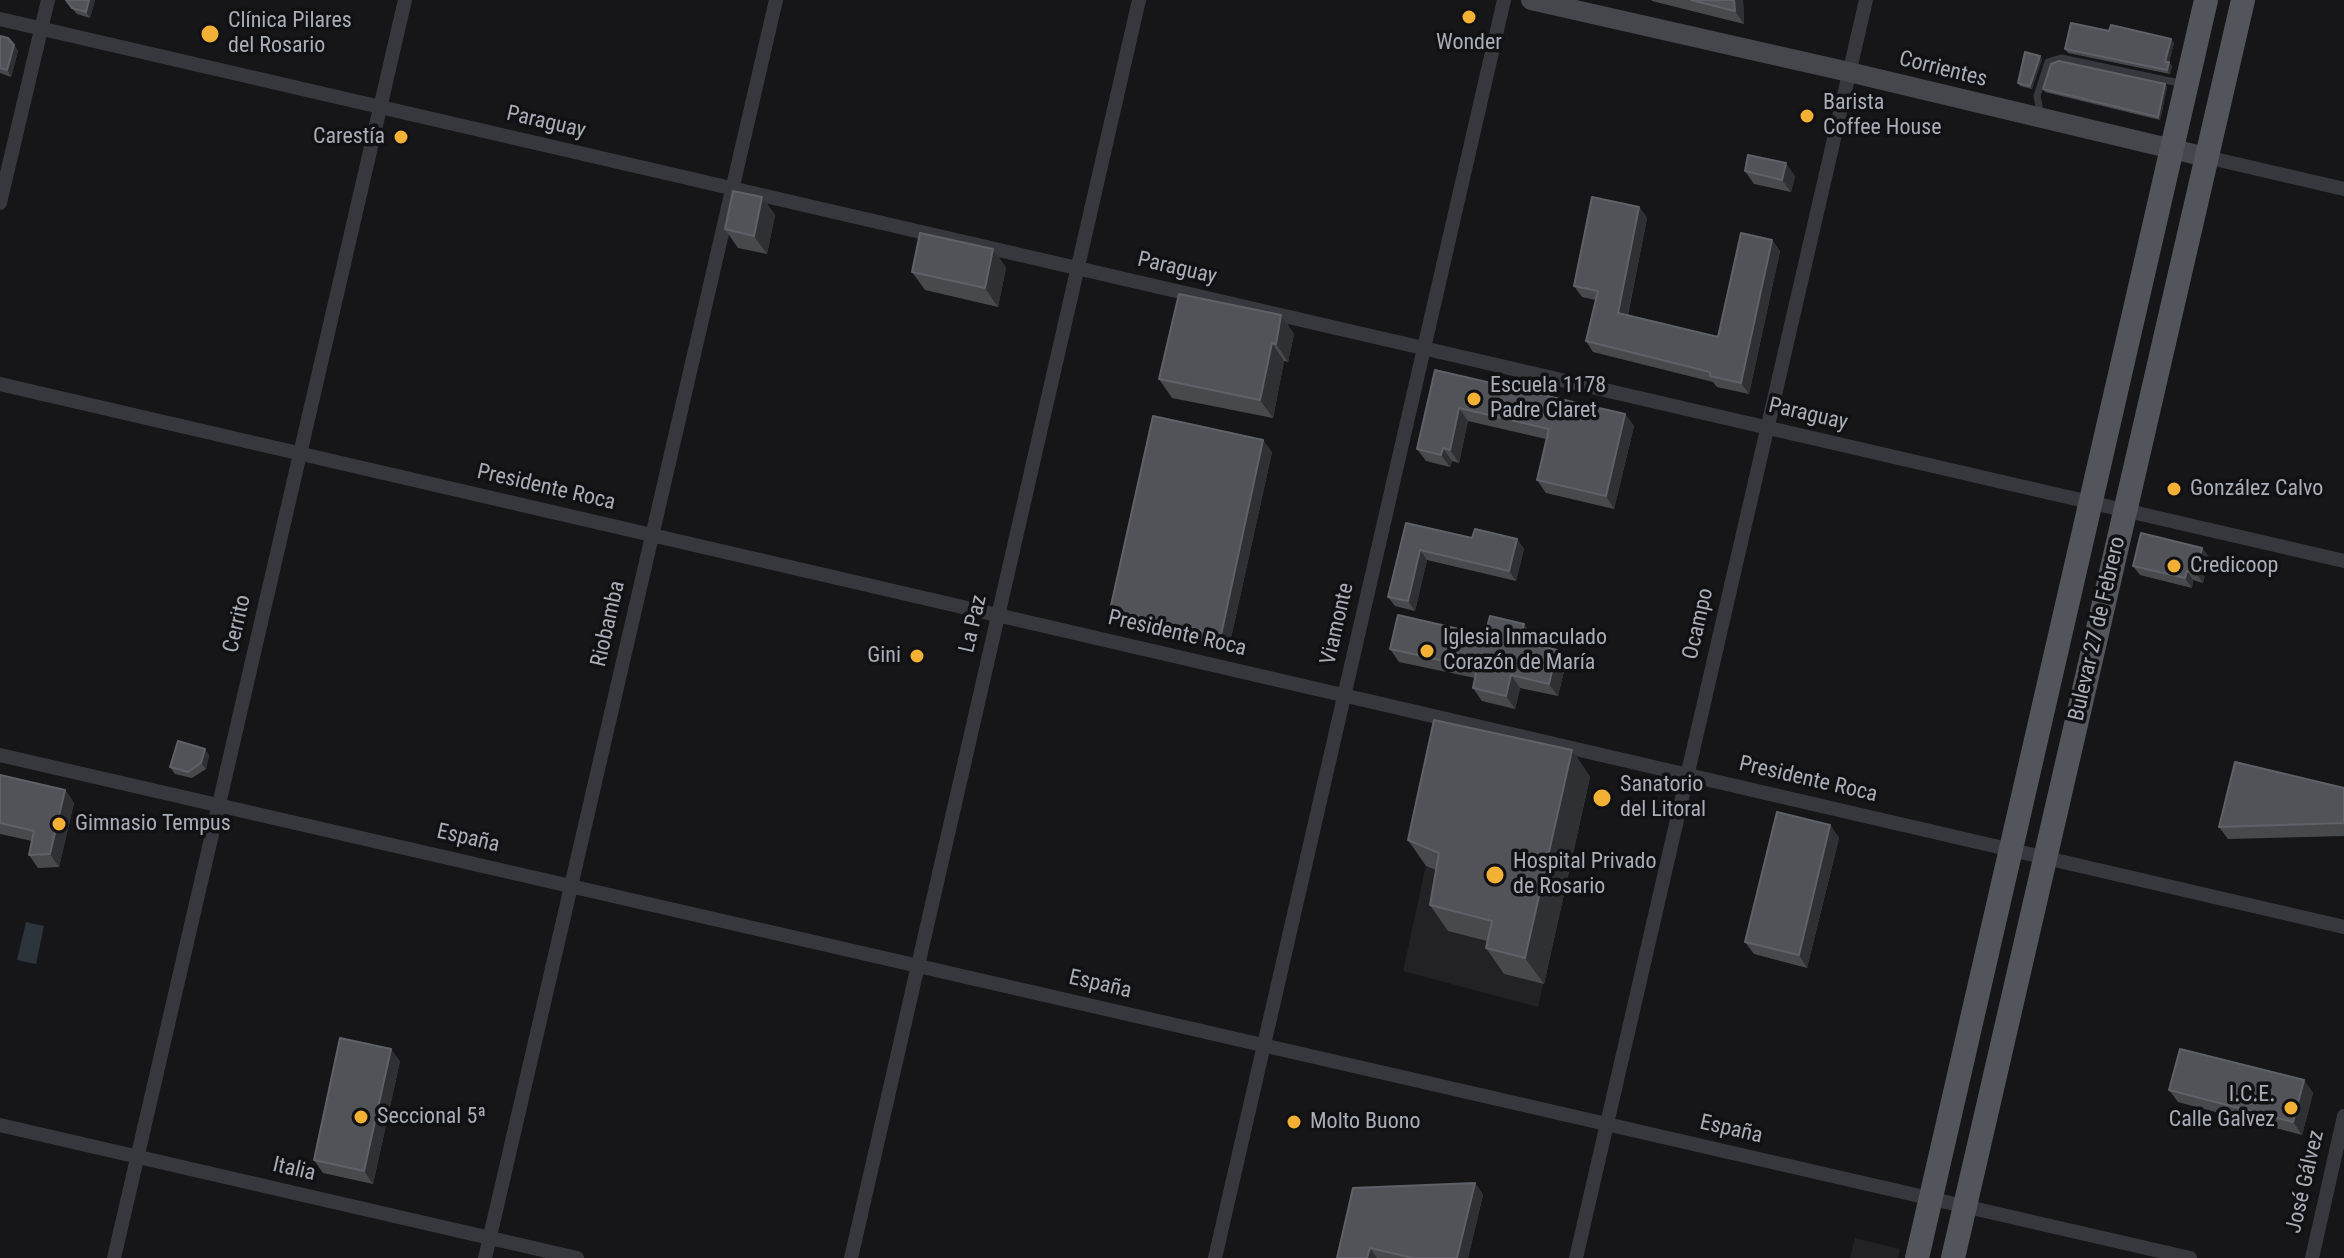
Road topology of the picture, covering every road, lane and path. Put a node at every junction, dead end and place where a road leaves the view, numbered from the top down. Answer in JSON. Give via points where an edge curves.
{"nodes":[{"id":1,"x":48,"y":0,"type":"edge"},
{"id":2,"x":405,"y":0,"type":"edge"},
{"id":3,"x":776,"y":0,"type":"edge"},
{"id":4,"x":1139,"y":0,"type":"edge"},
{"id":5,"x":1504,"y":0,"type":"edge"},
{"id":6,"x":1531,"y":0,"type":"edge"},
{"id":7,"x":1866,"y":0,"type":"edge"},
{"id":8,"x":2206,"y":0,"type":"edge"},
{"id":9,"x":2243,"y":0,"type":"edge"},
{"id":10,"x":0,"y":19,"type":"edge"},
{"id":11,"x":42,"y":29,"type":"junction"},
{"id":12,"x":1849,"y":72,"type":"junction"},
{"id":13,"x":2186,"y":85,"type":"junction"},
{"id":14,"x":381,"y":107,"type":"junction"},
{"id":15,"x":2042,"y":118,"type":"junction"},
{"id":16,"x":2171,"y":150,"type":"junction"},
{"id":17,"x":2206,"y":157,"type":"junction"},
{"id":18,"x":732,"y":188,"type":"junction"},
{"id":19,"x":2344,"y":189,"type":"edge"},
{"id":20,"x":0,"y":203,"type":"edge"},
{"id":21,"x":1078,"y":268,"type":"junction"},
{"id":22,"x":1424,"y":348,"type":"junction"},
{"id":23,"x":0,"y":384,"type":"edge"},
{"id":24,"x":1767,"y":428,"type":"junction"},
{"id":25,"x":300,"y":454,"type":"junction"},
{"id":26,"x":2090,"y":502,"type":"junction"},
{"id":27,"x":2125,"y":509,"type":"junction"},
{"id":28,"x":652,"y":535,"type":"junction"},
{"id":29,"x":2344,"y":561,"type":"edge"},
{"id":30,"x":998,"y":615,"type":"junction"},
{"id":31,"x":1344,"y":695,"type":"junction"},
{"id":32,"x":0,"y":755,"type":"edge"},
{"id":33,"x":1687,"y":775,"type":"junction"},
{"id":34,"x":219,"y":805,"type":"junction"},
{"id":35,"x":2010,"y":849,"type":"junction"},
{"id":36,"x":2045,"y":857,"type":"junction"},
{"id":37,"x":571,"y":886,"type":"junction"},
{"id":38,"x":2344,"y":927,"type":"edge"},
{"id":39,"x":918,"y":966,"type":"junction"},
{"id":40,"x":1264,"y":1045,"type":"junction"},
{"id":41,"x":2344,"y":1116,"type":"edge"},
{"id":42,"x":1606,"y":1124,"type":"junction"},
{"id":43,"x":0,"y":1125,"type":"edge"},
{"id":44,"x":137,"y":1157,"type":"junction"},
{"id":45,"x":1930,"y":1199,"type":"junction"},
{"id":46,"x":1965,"y":1206,"type":"junction"},
{"id":47,"x":490,"y":1238,"type":"junction"},
{"id":48,"x":114,"y":1258,"type":"edge"},
{"id":49,"x":485,"y":1258,"type":"edge"},
{"id":50,"x":577,"y":1258,"type":"edge"},
{"id":51,"x":851,"y":1258,"type":"edge"},
{"id":52,"x":1215,"y":1258,"type":"edge"},
{"id":53,"x":1576,"y":1258,"type":"edge"},
{"id":54,"x":1917,"y":1258,"type":"edge"},
{"id":55,"x":1953,"y":1258,"type":"edge"},
{"id":56,"x":2190,"y":1258,"type":"edge"},
{"id":57,"x":2312,"y":1258,"type":"edge"}],
"edges":[{"from":1,"to":11,"type":"street"},
{"from":2,"to":14,"type":"street","name":"Cerrito"},
{"from":3,"to":18,"type":"street","name":"Riobamba"},
{"from":4,"to":21,"type":"street","name":"La Paz"},
{"from":5,"to":22,"type":"street","name":"Viamonte"},
{"from":6,"to":12,"type":"main road","name":"Corrientes"},
{"from":7,"to":12,"type":"street","name":"Ocampo"},
{"from":8,"to":13,"type":"main road","name":"Bulevar 27 de Febrero"},
{"from":9,"to":17,"type":"main road","name":"Bulevar 27 de Febrero"},
{"from":10,"to":11,"type":"street","name":"Paraguay"},
{"from":11,"to":14,"type":"street","name":"Paraguay"},
{"from":11,"to":20,"type":"street"},
{"from":12,"to":15,"type":"main road","name":"Corrientes"},
{"from":12,"to":24,"type":"street","name":"Ocampo"},
{"from":13,"to":15,"type":"lane","via":[[2061,58],[2048,62],[2037,96]]},
{"from":13,"to":16,"type":"main road","name":"Bulevar 27 de Febrero"},
{"from":14,"to":18,"type":"street","name":"Paraguay"},
{"from":14,"to":25,"type":"street","name":"Cerrito"},
{"from":15,"to":16,"type":"main road","name":"Corrientes"},
{"from":16,"to":17,"type":"main road","name":"Corrientes"},
{"from":16,"to":26,"type":"main road","name":"Bulevar 27 de Febrero"},
{"from":17,"to":19,"type":"street","name":"Corrientes"},
{"from":17,"to":27,"type":"main road","name":"Bulevar 27 de Febrero"},
{"from":18,"to":21,"type":"street","name":"Paraguay"},
{"from":18,"to":28,"type":"street","name":"Riobamba"},
{"from":21,"to":22,"type":"street","name":"Paraguay"},
{"from":21,"to":30,"type":"street","name":"La Paz"},
{"from":22,"to":24,"type":"street","name":"Paraguay"},
{"from":22,"to":31,"type":"street","name":"Viamonte"},
{"from":23,"to":25,"type":"street","name":"Presidente Roca"},
{"from":24,"to":26,"type":"street","name":"Paraguay"},
{"from":24,"to":33,"type":"street","name":"Ocampo"},
{"from":25,"to":28,"type":"street","name":"Presidente Roca"},
{"from":25,"to":34,"type":"street","name":"Cerrito"},
{"from":26,"to":27,"type":"street","name":"Paraguay"},
{"from":26,"to":35,"type":"main road","name":"Bulevar 27 de Febrero"},
{"from":27,"to":29,"type":"street","name":"Paraguay"},
{"from":27,"to":36,"type":"main road","name":"Bulevar 27 de Febrero"},
{"from":28,"to":30,"type":"street","name":"Presidente Roca"},
{"from":28,"to":37,"type":"street","name":"Riobamba"},
{"from":30,"to":31,"type":"street","name":"Presidente Roca"},
{"from":30,"to":39,"type":"street","name":"La Paz"},
{"from":31,"to":33,"type":"street","name":"Presidente Roca"},
{"from":31,"to":40,"type":"street","name":"Viamonte"},
{"from":32,"to":34,"type":"street","name":"España"},
{"from":33,"to":35,"type":"street","name":"Presidente Roca"},
{"from":33,"to":42,"type":"street","name":"Ocampo"},
{"from":34,"to":37,"type":"street","name":"España"},
{"from":34,"to":44,"type":"street","name":"Cerrito"},
{"from":35,"to":36,"type":"street","name":"Presidente Roca"},
{"from":35,"to":45,"type":"main road","name":"Bulevar 27 de Febrero"},
{"from":36,"to":38,"type":"street","name":"Presidente Roca"},
{"from":36,"to":46,"type":"main road","name":"Bulevar 27 de Febrero"},
{"from":37,"to":39,"type":"street","name":"España"},
{"from":37,"to":47,"type":"street","name":"Riobamba"},
{"from":39,"to":40,"type":"street","name":"España"},
{"from":39,"to":51,"type":"street","name":"La Paz"},
{"from":40,"to":42,"type":"street","name":"España"},
{"from":40,"to":52,"type":"street","name":"Viamonte"},
{"from":41,"to":57,"type":"street","name":"José Gálvez"},
{"from":42,"to":45,"type":"street","name":"España"},
{"from":42,"to":53,"type":"street","name":"Ocampo"},
{"from":43,"to":44,"type":"street","name":"Italia"},
{"from":44,"to":47,"type":"street","name":"Italia"},
{"from":44,"to":48,"type":"street","name":"Cerrito"},
{"from":45,"to":46,"type":"street","name":"España"},
{"from":45,"to":54,"type":"main road","name":"Bulevar 27 de Febrero"},
{"from":46,"to":55,"type":"main road","name":"Bulevar 27 de Febrero"},
{"from":46,"to":56,"type":"street","name":"España"},
{"from":47,"to":49,"type":"street","name":"Riobamba"},
{"from":47,"to":50,"type":"street","name":"Italia"}]}
